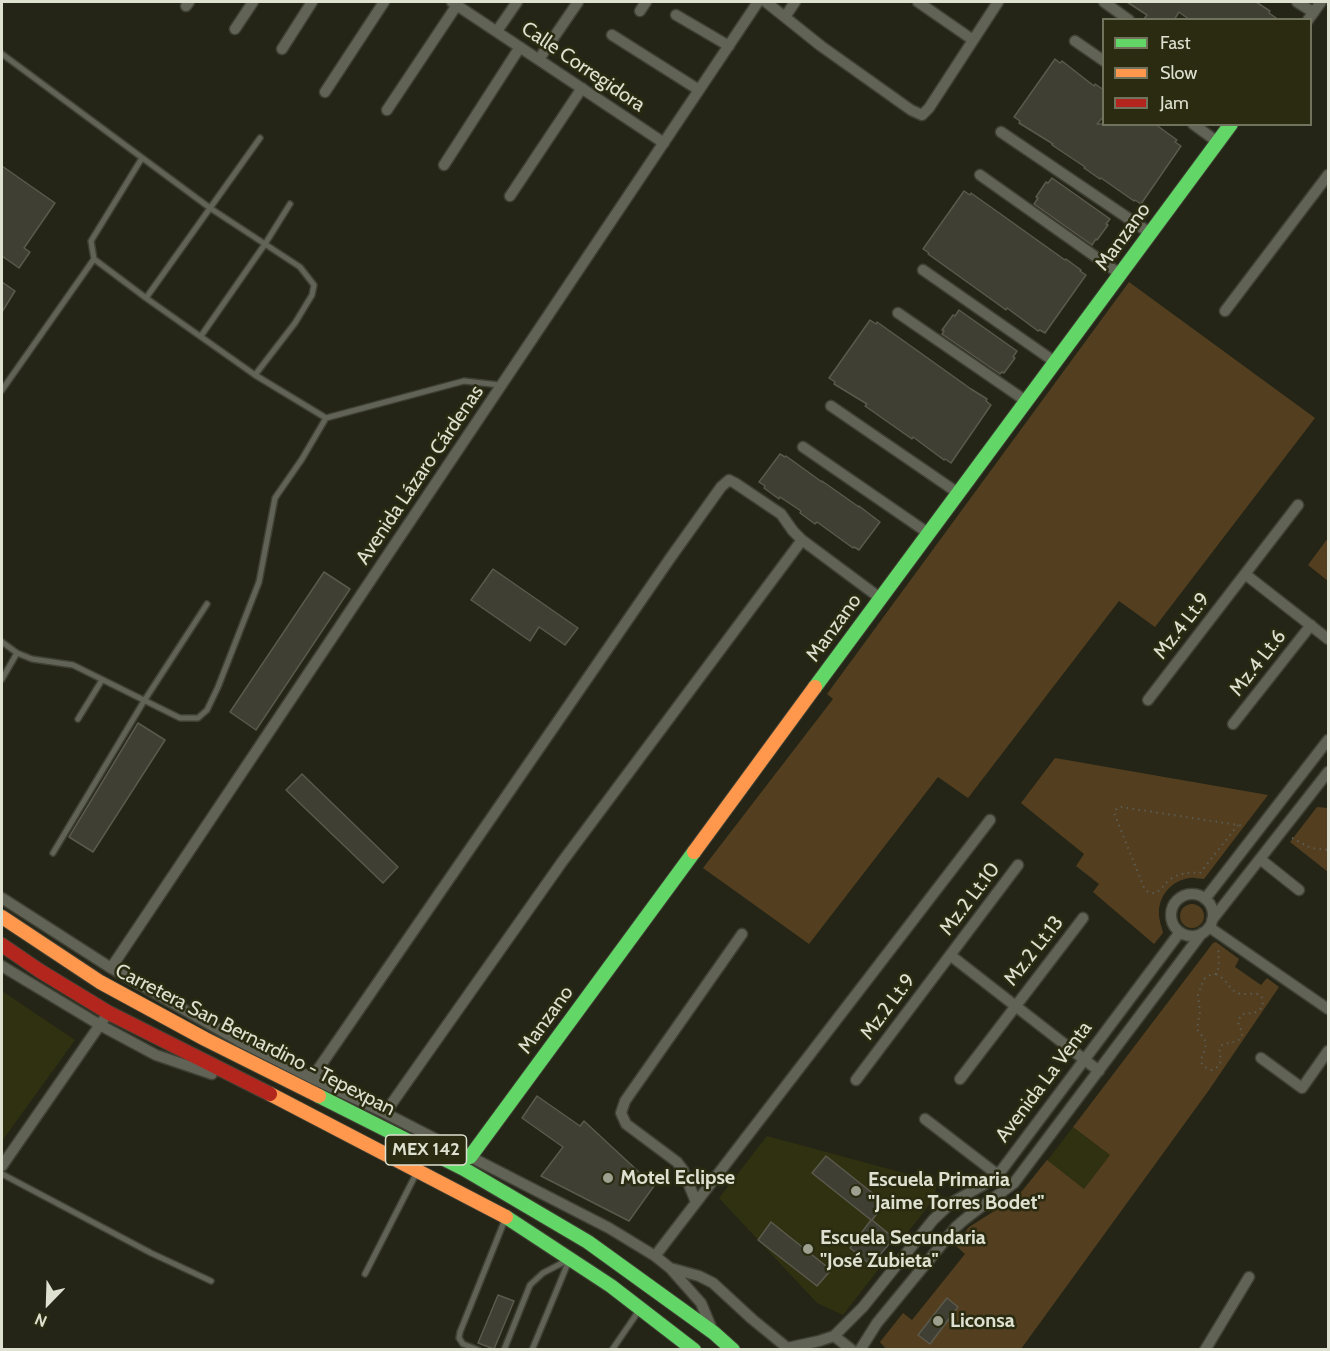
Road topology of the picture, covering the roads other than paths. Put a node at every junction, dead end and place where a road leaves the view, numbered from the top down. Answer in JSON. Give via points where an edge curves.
{"nodes":[{"id":1,"x":253,"y":2,"type":"edge"},
{"id":2,"x":312,"y":2,"type":"edge"},
{"id":3,"x":384,"y":2,"type":"edge"},
{"id":4,"x":517,"y":2,"type":"edge"},
{"id":5,"x":578,"y":2,"type":"edge"},
{"id":6,"x":758,"y":2,"type":"edge"},
{"id":7,"x":766,"y":2,"type":"edge"},
{"id":8,"x":795,"y":2,"type":"edge"},
{"id":9,"x":918,"y":2,"type":"edge"},
{"id":10,"x":998,"y":2,"type":"edge"},
{"id":11,"x":1104,"y":2,"type":"edge"},
{"id":12,"x":1297,"y":2,"type":"edge"},
{"id":13,"x":1321,"y":2,"type":"edge"},
{"id":14,"x":455,"y":3,"type":"edge"},
{"id":15,"x":676,"y":15,"type":"dead end"},
{"id":16,"x":1310,"y":16,"type":"edge"},
{"id":17,"x":785,"y":17,"type":"junction"},
{"id":18,"x":1126,"y":18,"type":"edge"},
{"id":19,"x":235,"y":29,"type":"dead end"},
{"id":20,"x":497,"y":31,"type":"junction"},
{"id":21,"x":612,"y":35,"type":"dead end"},
{"id":22,"x":973,"y":40,"type":"junction"},
{"id":23,"x":1075,"y":41,"type":"dead end"},
{"id":24,"x":729,"y":46,"type":"junction"},
{"id":25,"x":520,"y":47,"type":"junction"},
{"id":26,"x":282,"y":49,"type":"dead end"},
{"id":27,"x":2,"y":54,"type":"edge"},
{"id":28,"x":539,"y":59,"type":"junction"},
{"id":29,"x":1102,"y":60,"type":"edge"},
{"id":30,"x":582,"y":88,"type":"junction"},
{"id":31,"x":699,"y":90,"type":"junction"},
{"id":32,"x":325,"y":92,"type":"dead end"},
{"id":33,"x":387,"y":110,"type":"dead end"},
{"id":34,"x":1196,"y":126,"type":"edge"},
{"id":35,"x":1231,"y":126,"type":"edge"},
{"id":36,"x":1001,"y":132,"type":"dead end"},
{"id":37,"x":260,"y":138,"type":"dead end"},
{"id":38,"x":664,"y":143,"type":"junction"},
{"id":39,"x":1218,"y":143,"type":"junction"},
{"id":40,"x":142,"y":158,"type":"junction"},
{"id":41,"x":444,"y":165,"type":"dead end"},
{"id":42,"x":980,"y":175,"type":"dead end"},
{"id":43,"x":1329,"y":175,"type":"edge"},
{"id":44,"x":510,"y":196,"type":"dead end"},
{"id":45,"x":290,"y":204,"type":"dead end"},
{"id":46,"x":210,"y":208,"type":"junction"},
{"id":47,"x":1150,"y":233,"type":"junction"},
{"id":48,"x":265,"y":244,"type":"junction"},
{"id":49,"x":94,"y":259,"type":"junction"},
{"id":50,"x":923,"y":270,"type":"dead end"},
{"id":51,"x":1120,"y":274,"type":"junction"},
{"id":52,"x":146,"y":298,"type":"junction"},
{"id":53,"x":1225,"y":311,"type":"dead end"},
{"id":54,"x":898,"y":313,"type":"dead end"},
{"id":55,"x":201,"y":336,"type":"junction"},
{"id":56,"x":1055,"y":362,"type":"junction"},
{"id":57,"x":255,"y":375,"type":"junction"},
{"id":58,"x":502,"y":385,"type":"junction"},
{"id":59,"x":2,"y":390,"type":"edge"},
{"id":60,"x":1026,"y":401,"type":"junction"},
{"id":61,"x":831,"y":406,"type":"dead end"},
{"id":62,"x":326,"y":418,"type":"junction"},
{"id":63,"x":803,"y":447,"type":"dead end"},
{"id":64,"x":958,"y":493,"type":"junction"},
{"id":65,"x":1298,"y":505,"type":"dead end"},
{"id":66,"x":928,"y":533,"type":"junction"},
{"id":67,"x":802,"y":540,"type":"junction"},
{"id":68,"x":1245,"y":574,"type":"junction"},
{"id":69,"x":880,"y":598,"type":"junction"},
{"id":70,"x":207,"y":604,"type":"dead end"},
{"id":71,"x":1311,"y":625,"type":"junction"},
{"id":72,"x":1329,"y":639,"type":"edge"},
{"id":73,"x":2,"y":642,"type":"edge"},
{"id":74,"x":17,"y":653,"type":"junction"},
{"id":75,"x":2,"y":679,"type":"edge"},
{"id":76,"x":102,"y":680,"type":"junction"},
{"id":77,"x":1148,"y":700,"type":"dead end"},
{"id":78,"x":144,"y":701,"type":"junction"},
{"id":79,"x":78,"y":718,"type":"dead end"},
{"id":80,"x":1233,"y":724,"type":"dead end"},
{"id":81,"x":1329,"y":740,"type":"edge"},
{"id":82,"x":1329,"y":772,"type":"edge"},
{"id":83,"x":990,"y":820,"type":"dead end"},
{"id":84,"x":53,"y":853,"type":"dead end"},
{"id":85,"x":1260,"y":860,"type":"junction"},
{"id":86,"x":1018,"y":865,"type":"dead end"},
{"id":87,"x":1299,"y":890,"type":"dead end"},
{"id":88,"x":2,"y":898,"type":"edge"},
{"id":89,"x":1205,"y":899,"type":"junction"},
{"id":90,"x":2,"y":917,"type":"edge"},
{"id":91,"x":1083,"y":918,"type":"dead end"},
{"id":92,"x":1208,"y":927,"type":"junction"},
{"id":93,"x":1180,"y":932,"type":"junction"},
{"id":94,"x":742,"y":934,"type":"dead end"},
{"id":95,"x":2,"y":945,"type":"edge"},
{"id":96,"x":950,"y":955,"type":"junction"},
{"id":97,"x":2,"y":966,"type":"edge"},
{"id":98,"x":111,"y":968,"type":"junction"},
{"id":99,"x":1015,"y":1006,"type":"junction"},
{"id":100,"x":1329,"y":1008,"type":"edge"},
{"id":101,"x":109,"y":1013,"type":"junction"},
{"id":102,"x":100,"y":1025,"type":"junction"},
{"id":103,"x":1329,"y":1051,"type":"edge"},
{"id":104,"x":1261,"y":1058,"type":"dead end"},
{"id":105,"x":1084,"y":1059,"type":"junction"},
{"id":106,"x":1099,"y":1071,"type":"junction"},
{"id":107,"x":312,"y":1078,"type":"junction"},
{"id":108,"x":960,"y":1079,"type":"dead end"},
{"id":109,"x":856,"y":1080,"type":"dead end"},
{"id":110,"x":266,"y":1092,"type":"junction"},
{"id":111,"x":385,"y":1113,"type":"junction"},
{"id":112,"x":925,"y":1119,"type":"dead end"},
{"id":113,"x":470,"y":1157,"type":"junction"},
{"id":114,"x":2,"y":1166,"type":"edge"},
{"id":115,"x":417,"y":1172,"type":"junction"},
{"id":116,"x":2,"y":1174,"type":"edge"},
{"id":117,"x":998,"y":1175,"type":"junction"},
{"id":118,"x":696,"y":1202,"type":"junction"},
{"id":119,"x":505,"y":1217,"type":"junction"},
{"id":120,"x":655,"y":1256,"type":"junction"},
{"id":121,"x":570,"y":1259,"type":"junction"},
{"id":122,"x":670,"y":1268,"type":"junction"},
{"id":123,"x":365,"y":1274,"type":"dead end"},
{"id":124,"x":1249,"y":1277,"type":"dead end"},
{"id":125,"x":211,"y":1281,"type":"dead end"},
{"id":126,"x":876,"y":1290,"type":"junction"},
{"id":127,"x":894,"y":1303,"type":"junction"},
{"id":128,"x":641,"y":1308,"type":"junction"},
{"id":129,"x":714,"y":1333,"type":"junction"},
{"id":130,"x":834,"y":1336,"type":"junction"},
{"id":131,"x":788,"y":1349,"type":"edge"},
{"id":132,"x":478,"y":1350,"type":"edge"},
{"id":133,"x":504,"y":1350,"type":"edge"},
{"id":134,"x":532,"y":1350,"type":"edge"},
{"id":135,"x":612,"y":1350,"type":"edge"},
{"id":136,"x":694,"y":1350,"type":"edge"},
{"id":137,"x":733,"y":1350,"type":"edge"},
{"id":138,"x":852,"y":1350,"type":"edge"},
{"id":139,"x":860,"y":1350,"type":"edge"},
{"id":140,"x":1205,"y":1350,"type":"edge"}],
"edges":[{"from":1,"to":19,"type":"street"},
{"from":2,"to":26,"type":"street"},
{"from":3,"to":32,"type":"street"},
{"from":4,"to":20,"type":"street"},
{"from":5,"to":28,"type":"street"},
{"from":6,"to":24,"type":"street","name":"Avenida Lázaro Cárdenas"},
{"from":7,"to":17,"type":"street"},
{"from":8,"to":17,"type":"street"},
{"from":9,"to":22,"type":"street"},
{"from":10,"to":22,"type":"street"},
{"from":11,"to":18,"type":"street"},
{"from":12,"to":16,"type":"street"},
{"from":13,"to":16,"type":"street"},
{"from":14,"to":20,"type":"street","name":"Calle Corregidora"},
{"from":14,"to":33,"type":"street"},
{"from":15,"to":24,"type":"street"},
{"from":17,"to":22,"type":"street","via":[[830,53],[922,115]]},
{"from":20,"to":25,"type":"street","name":"Calle Corregidora"},
{"from":21,"to":31,"type":"street"},
{"from":23,"to":29,"type":"street"},
{"from":24,"to":31,"type":"street","name":"Avenida Lázaro Cárdenas"},
{"from":25,"to":28,"type":"street","name":"Calle Corregidora"},
{"from":25,"to":41,"type":"street"},
{"from":27,"to":40,"type":"lane"},
{"from":28,"to":30,"type":"street","name":"Calle Corregidora"},
{"from":30,"to":38,"type":"street","name":"Calle Corregidora"},
{"from":30,"to":44,"type":"street"},
{"from":31,"to":38,"type":"street","name":"Avenida Lázaro Cárdenas"},
{"from":34,"to":39,"type":"street"},
{"from":35,"to":39,"type":"main road","name":"Manzano"},
{"from":36,"to":47,"type":"street"},
{"from":37,"to":46,"type":"lane"},
{"from":38,"to":58,"type":"street","name":"Avenida Lázaro Cárdenas"},
{"from":39,"to":47,"type":"main road","name":"Manzano"},
{"from":40,"to":46,"type":"lane"},
{"from":40,"to":49,"type":"lane","via":[[91,241]]},
{"from":42,"to":51,"type":"street"},
{"from":43,"to":53,"type":"street"},
{"from":45,"to":48,"type":"lane"},
{"from":46,"to":48,"type":"lane"},
{"from":46,"to":52,"type":"lane"},
{"from":47,"to":51,"type":"main road","name":"Manzano"},
{"from":48,"to":55,"type":"lane"},
{"from":48,"to":57,"type":"lane","via":[[300,267],[314,285],[295,323]]},
{"from":49,"to":52,"type":"lane"},
{"from":49,"to":59,"type":"lane"},
{"from":50,"to":56,"type":"street"},
{"from":51,"to":56,"type":"main road","name":"Manzano"},
{"from":52,"to":55,"type":"lane"},
{"from":54,"to":60,"type":"street"},
{"from":55,"to":57,"type":"lane"},
{"from":56,"to":60,"type":"main road","name":"Manzano"},
{"from":57,"to":62,"type":"lane"},
{"from":58,"to":62,"type":"lane","via":[[464,381]]},
{"from":58,"to":98,"type":"street","name":"Avenida Lázaro Cárdenas"},
{"from":60,"to":64,"type":"main road","name":"Manzano"},
{"from":61,"to":64,"type":"street"},
{"from":62,"to":78,"type":"lane","via":[[274,498],[259,582],[207,710],[198,718],[180,718]]},
{"from":63,"to":66,"type":"street"},
{"from":64,"to":66,"type":"main road","name":"Manzano"},
{"from":65,"to":68,"type":"street","name":"Mz.4 Lt.9"},
{"from":66,"to":69,"type":"main road","name":"Manzano"},
{"from":67,"to":69,"type":"street"},
{"from":67,"to":107,"type":"street","via":[[781,514],[735,483],[729,480],[721,487]]},
{"from":67,"to":111,"type":"street","via":[[562,862]]},
{"from":68,"to":71,"type":"street"},
{"from":68,"to":77,"type":"street","name":"Mz.4 Lt.9"},
{"from":69,"to":113,"type":"main road","name":"Manzano"},
{"from":70,"to":78,"type":"lane"},
{"from":71,"to":72,"type":"street"},
{"from":71,"to":80,"type":"street","name":"Mz.4 Lt.6"},
{"from":73,"to":74,"type":"lane"},
{"from":74,"to":75,"type":"lane"},
{"from":74,"to":76,"type":"lane","via":[[73,665]]},
{"from":76,"to":78,"type":"lane"},
{"from":76,"to":79,"type":"lane"},
{"from":78,"to":84,"type":"lane"},
{"from":81,"to":89,"type":"street"},
{"from":82,"to":85,"type":"street","name":"Avenida La Venta"},
{"from":83,"to":118,"type":"street"},
{"from":85,"to":87,"type":"street"},
{"from":85,"to":92,"type":"street","name":"Avenida La Venta"},
{"from":86,"to":96,"type":"street","name":"Mz.2 Lt.10"},
{"from":88,"to":98,"type":"street"},
{"from":89,"to":92,"type":"street","via":[[1211,908]]},
{"from":89,"to":93,"type":"street","via":[[1193,894],[1175,902],[1172,921]]},
{"from":90,"to":129,"type":"main road","name":"Carretera San Bernardino - Tepexpan","number":"MEX 142","via":[[100,982],[194,1034],[464,1169],[588,1242]]},
{"from":91,"to":99,"type":"street","name":"Mz.2 Lt.13"},
{"from":92,"to":93,"type":"street","via":[[1190,936]]},
{"from":92,"to":100,"type":"street"},
{"from":92,"to":106,"type":"street","name":"Avenida La Venta"},
{"from":93,"to":105,"type":"street","name":"Avenida La Venta"},
{"from":94,"to":118,"type":"street","via":[[621,1113],[626,1124],[683,1170]]},
{"from":95,"to":101,"type":"main road","name":"Carretera San Bernardino - Tepexpan","number":"MEX 142"},
{"from":96,"to":99,"type":"street"},
{"from":96,"to":109,"type":"street","name":"Mz.2 Lt.9"},
{"from":97,"to":102,"type":"street"},
{"from":98,"to":107,"type":"street"},
{"from":99,"to":105,"type":"street"},
{"from":99,"to":108,"type":"street","name":"Mz.2 Lt.13"},
{"from":101,"to":102,"type":"street"},
{"from":101,"to":110,"type":"main road","name":"Carretera San Bernardino - Tepexpan","number":"MEX 142"},
{"from":102,"to":110,"type":"street","via":[[156,1054]]},
{"from":102,"to":114,"type":"street"},
{"from":103,"to":104,"type":"street","via":[[1302,1088]]},
{"from":105,"to":106,"type":"street"},
{"from":105,"to":117,"type":"street","name":"Avenida La Venta"},
{"from":106,"to":127,"type":"street","name":"Avenida La Venta","via":[[1014,1183],[956,1227]]},
{"from":107,"to":111,"type":"street"},
{"from":110,"to":115,"type":"main road","name":"Carretera San Bernardino - Tepexpan","number":"MEX 142"},
{"from":111,"to":113,"type":"street"},
{"from":112,"to":117,"type":"street"},
{"from":113,"to":120,"type":"street"},
{"from":115,"to":119,"type":"main road","name":"Carretera San Bernardino - Tepexpan","number":"MEX 142"},
{"from":115,"to":123,"type":"lane"},
{"from":116,"to":125,"type":"lane"},
{"from":117,"to":126,"type":"street","name":"Avenida La Venta","via":[[951,1203]]},
{"from":118,"to":120,"type":"street"},
{"from":119,"to":121,"type":"main road","name":"Carretera San Bernardino - Tepexpan","number":"MEX 142"},
{"from":119,"to":132,"type":"lane","via":[[460,1332],[464,1344]]},
{"from":120,"to":122,"type":"street"},
{"from":121,"to":128,"type":"main road","name":"Carretera San Bernardino - Tepexpan","number":"MEX 142"},
{"from":121,"to":133,"type":"lane","via":[[543,1273],[530,1286]]},
{"from":121,"to":134,"type":"lane"},
{"from":122,"to":129,"type":"street","via":[[701,1303]]},
{"from":122,"to":131,"type":"street","via":[[713,1283]]},
{"from":124,"to":140,"type":"street"},
{"from":126,"to":127,"type":"street"},
{"from":126,"to":130,"type":"street","name":"Avenida La Venta"},
{"from":127,"to":139,"type":"street","name":"Avenida La Venta"},
{"from":128,"to":135,"type":"lane"},
{"from":128,"to":136,"type":"main road","name":"Carretera San Bernardino - Tepexpan","number":"MEX 142"},
{"from":129,"to":137,"type":"main road","name":"Carretera San Bernardino - Tepexpan","number":"MEX 142"},
{"from":130,"to":131,"type":"street","name":"Avenida La Venta"},
{"from":130,"to":138,"type":"street"}]}
